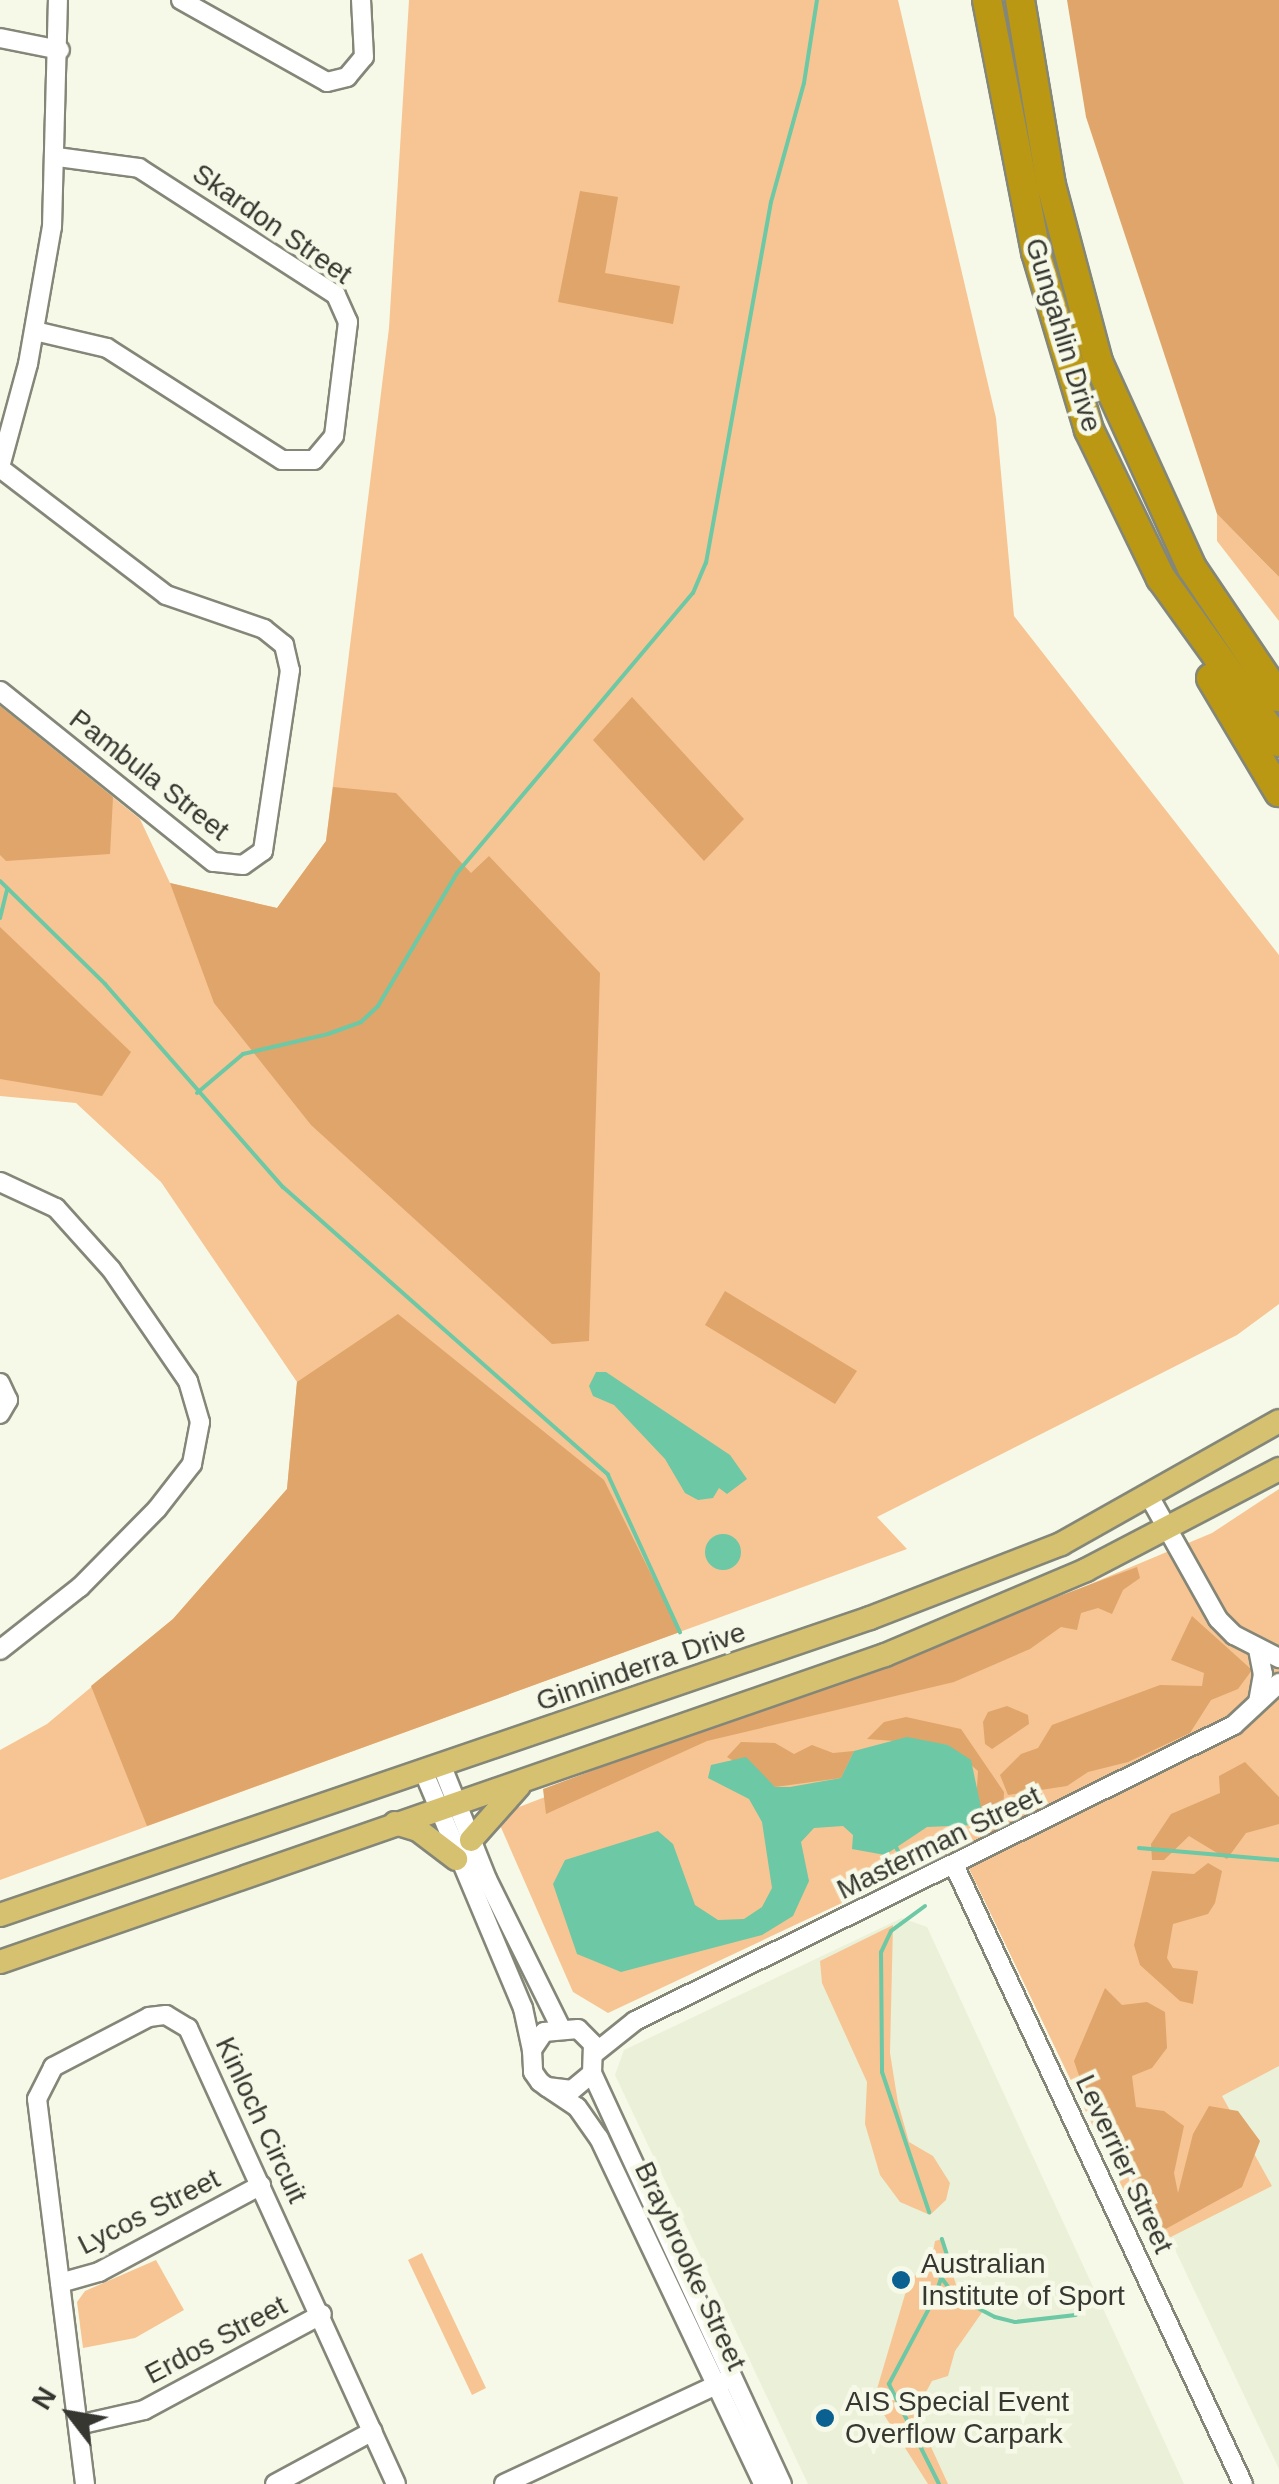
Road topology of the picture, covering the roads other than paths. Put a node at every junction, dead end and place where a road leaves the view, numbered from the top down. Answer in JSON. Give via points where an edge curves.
{"nodes":[{"id":1,"x":58,"y":0,"type":"edge"},
{"id":2,"x":181,"y":0,"type":"edge"},
{"id":3,"x":361,"y":0,"type":"edge"},
{"id":4,"x":987,"y":0,"type":"edge"},
{"id":5,"x":1020,"y":0,"type":"edge"},
{"id":6,"x":0,"y":38,"type":"edge"},
{"id":7,"x":60,"y":50,"type":"junction"},
{"id":8,"x":58,"y":157,"type":"junction"},
{"id":9,"x":35,"y":331,"type":"junction"},
{"id":10,"x":0,"y":468,"type":"edge"},
{"id":11,"x":1144,"y":472,"type":"junction"},
{"id":12,"x":1161,"y":578,"type":"junction"},
{"id":13,"x":1279,"y":670,"type":"edge"},
{"id":14,"x":0,"y":691,"type":"edge"},
{"id":15,"x":1279,"y":697,"type":"edge"},
{"id":16,"x":1279,"y":742,"type":"edge"},
{"id":17,"x":1279,"y":792,"type":"edge"},
{"id":18,"x":0,"y":1182,"type":"edge"},
{"id":19,"x":0,"y":1383,"type":"edge"},
{"id":20,"x":0,"y":1414,"type":"edge"},
{"id":21,"x":1279,"y":1421,"type":"edge"},
{"id":22,"x":1279,"y":1469,"type":"edge"},
{"id":23,"x":1150,"y":1496,"type":"junction"},
{"id":24,"x":1168,"y":1530,"type":"junction"},
{"id":25,"x":1258,"y":1649,"type":"junction"},
{"id":26,"x":0,"y":1650,"type":"edge"},
{"id":27,"x":1279,"y":1658,"type":"edge"},
{"id":28,"x":1279,"y":1683,"type":"edge"},
{"id":29,"x":1258,"y":1701,"type":"junction"},
{"id":30,"x":434,"y":1772,"type":"junction"},
{"id":31,"x":525,"y":1780,"type":"junction"},
{"id":32,"x":446,"y":1806,"type":"junction"},
{"id":33,"x":396,"y":1824,"type":"junction"},
{"id":34,"x":464,"y":1849,"type":"junction"},
{"id":35,"x":955,"y":1867,"type":"junction"},
{"id":36,"x":0,"y":1915,"type":"edge"},
{"id":37,"x":0,"y":1962,"type":"edge"},
{"id":38,"x":636,"y":2021,"type":"junction"},
{"id":39,"x":560,"y":2026,"type":"junction"},
{"id":40,"x":583,"y":2032,"type":"junction"},
{"id":41,"x":532,"y":2050,"type":"junction"},
{"id":42,"x":595,"y":2053,"type":"junction"},
{"id":43,"x":592,"y":2073,"type":"junction"},
{"id":44,"x":547,"y":2087,"type":"junction"},
{"id":45,"x":261,"y":2185,"type":"junction"},
{"id":46,"x":60,"y":2283,"type":"junction"},
{"id":47,"x":322,"y":2314,"type":"junction"},
{"id":48,"x":721,"y":2381,"type":"junction"},
{"id":49,"x":78,"y":2425,"type":"junction"},
{"id":50,"x":374,"y":2431,"type":"junction"},
{"id":51,"x":85,"y":2484,"type":"edge"},
{"id":52,"x":275,"y":2484,"type":"edge"},
{"id":53,"x":396,"y":2484,"type":"edge"},
{"id":54,"x":504,"y":2484,"type":"edge"},
{"id":55,"x":763,"y":2484,"type":"edge"},
{"id":56,"x":782,"y":2484,"type":"edge"},
{"id":57,"x":1243,"y":2484,"type":"edge"}],
"edges":[{"from":1,"to":7,"type":"street"},
{"from":2,"to":3,"type":"street","via":[[328,82],[346,77],[364,57]]},
{"from":4,"to":12,"type":"highway","name":"Gungahlin Drive","via":[[1051,313],[1089,430]]},
{"from":5,"to":11,"type":"highway","name":"Gungahlin Drive","via":[[1076,290]]},
{"from":6,"to":7,"type":"street"},
{"from":7,"to":8,"type":"street"},
{"from":8,"to":9,"type":"street"},
{"from":8,"to":9,"type":"street","name":"Skardon Street","via":[[139,168],[340,299],[348,328],[334,436],[314,460],[282,460],[107,348]]},
{"from":9,"to":10,"type":"street"},
{"from":10,"to":14,"type":"street","name":"Pambula Street","via":[[166,595],[264,629],[284,645],[290,670],[263,851],[244,866],[213,862]]},
{"from":11,"to":13,"type":"highway"},
{"from":11,"to":15,"type":"highway","name":"Gungahlin Drive","via":[[1201,584]]},
{"from":12,"to":16,"type":"highway","name":"Gungahlin Drive"},
{"from":12,"to":17,"type":"highway"},
{"from":18,"to":26,"type":"street","via":[[56,1208],[110,1269],[188,1381],[200,1422],[192,1464],[157,1510],[80,1587]]},
{"from":19,"to":20,"type":"street","via":[[8,1397]]},
{"from":21,"to":23,"type":"main road","name":"Ginninderra Drive"},
{"from":22,"to":24,"type":"main road"},
{"from":23,"to":24,"type":"street"},
{"from":23,"to":30,"type":"main road","name":"Ginninderra Drive","via":[[1061,1544],[902,1606]]},
{"from":24,"to":25,"type":"street","via":[[1218,1619]]},
{"from":24,"to":31,"type":"main road","via":[[885,1655]]},
{"from":25,"to":27,"type":"street"},
{"from":25,"to":29,"type":"street"},
{"from":28,"to":29,"type":"street","name":"Masterman Street"},
{"from":29,"to":35,"type":"street","name":"Masterman Street","via":[[1234,1725]]},
{"from":30,"to":32,"type":"street"},
{"from":30,"to":36,"type":"main road","name":"Ginninderra Drive"},
{"from":31,"to":32,"type":"main road"},
{"from":31,"to":34,"type":"main road"},
{"from":32,"to":33,"type":"main road"},
{"from":32,"to":34,"type":"street"},
{"from":33,"to":34,"type":"main road"},
{"from":33,"to":37,"type":"main road"},
{"from":34,"to":39,"type":"street"},
{"from":34,"to":41,"type":"street"},
{"from":35,"to":38,"type":"street","name":"Masterman Street"},
{"from":35,"to":57,"type":"street","name":"Leverrier Street"},
{"from":38,"to":40,"type":"street","name":"Masterman Street"},
{"from":38,"to":42,"type":"street","name":"Masterman Street"},
{"from":39,"to":40,"type":"street"},
{"from":39,"to":41,"type":"street","via":[[544,2032]]},
{"from":40,"to":42,"type":"street"},
{"from":41,"to":44,"type":"street","via":[[533,2072]]},
{"from":42,"to":43,"type":"street"},
{"from":43,"to":44,"type":"street","via":[[572,2090]]},
{"from":43,"to":48,"type":"street","name":"Braybrooke Street"},
{"from":44,"to":48,"type":"street","name":"Braybrooke Street","via":[[576,2107],[599,2138]]},
{"from":45,"to":46,"type":"street","name":"Lycos Street","via":[[98,2272]]},
{"from":45,"to":46,"type":"street","name":"Kinloch Circuit","via":[[188,2028],[166,2015],[149,2017],[43,2079],[37,2098]]},
{"from":45,"to":47,"type":"street","name":"Kinloch Circuit"},
{"from":46,"to":49,"type":"street","name":"Kinloch Circuit"},
{"from":47,"to":49,"type":"street","name":"Erdos Street","via":[[144,2410]]},
{"from":47,"to":50,"type":"street","name":"Kinloch Circuit"},
{"from":48,"to":54,"type":"street"},
{"from":48,"to":55,"type":"street","name":"Braybrooke Street"},
{"from":48,"to":56,"type":"street","name":"Braybrooke Street"},
{"from":49,"to":51,"type":"street","name":"Kinloch Circuit"},
{"from":50,"to":52,"type":"street"},
{"from":50,"to":53,"type":"street","name":"Kinloch Circuit"}]}
